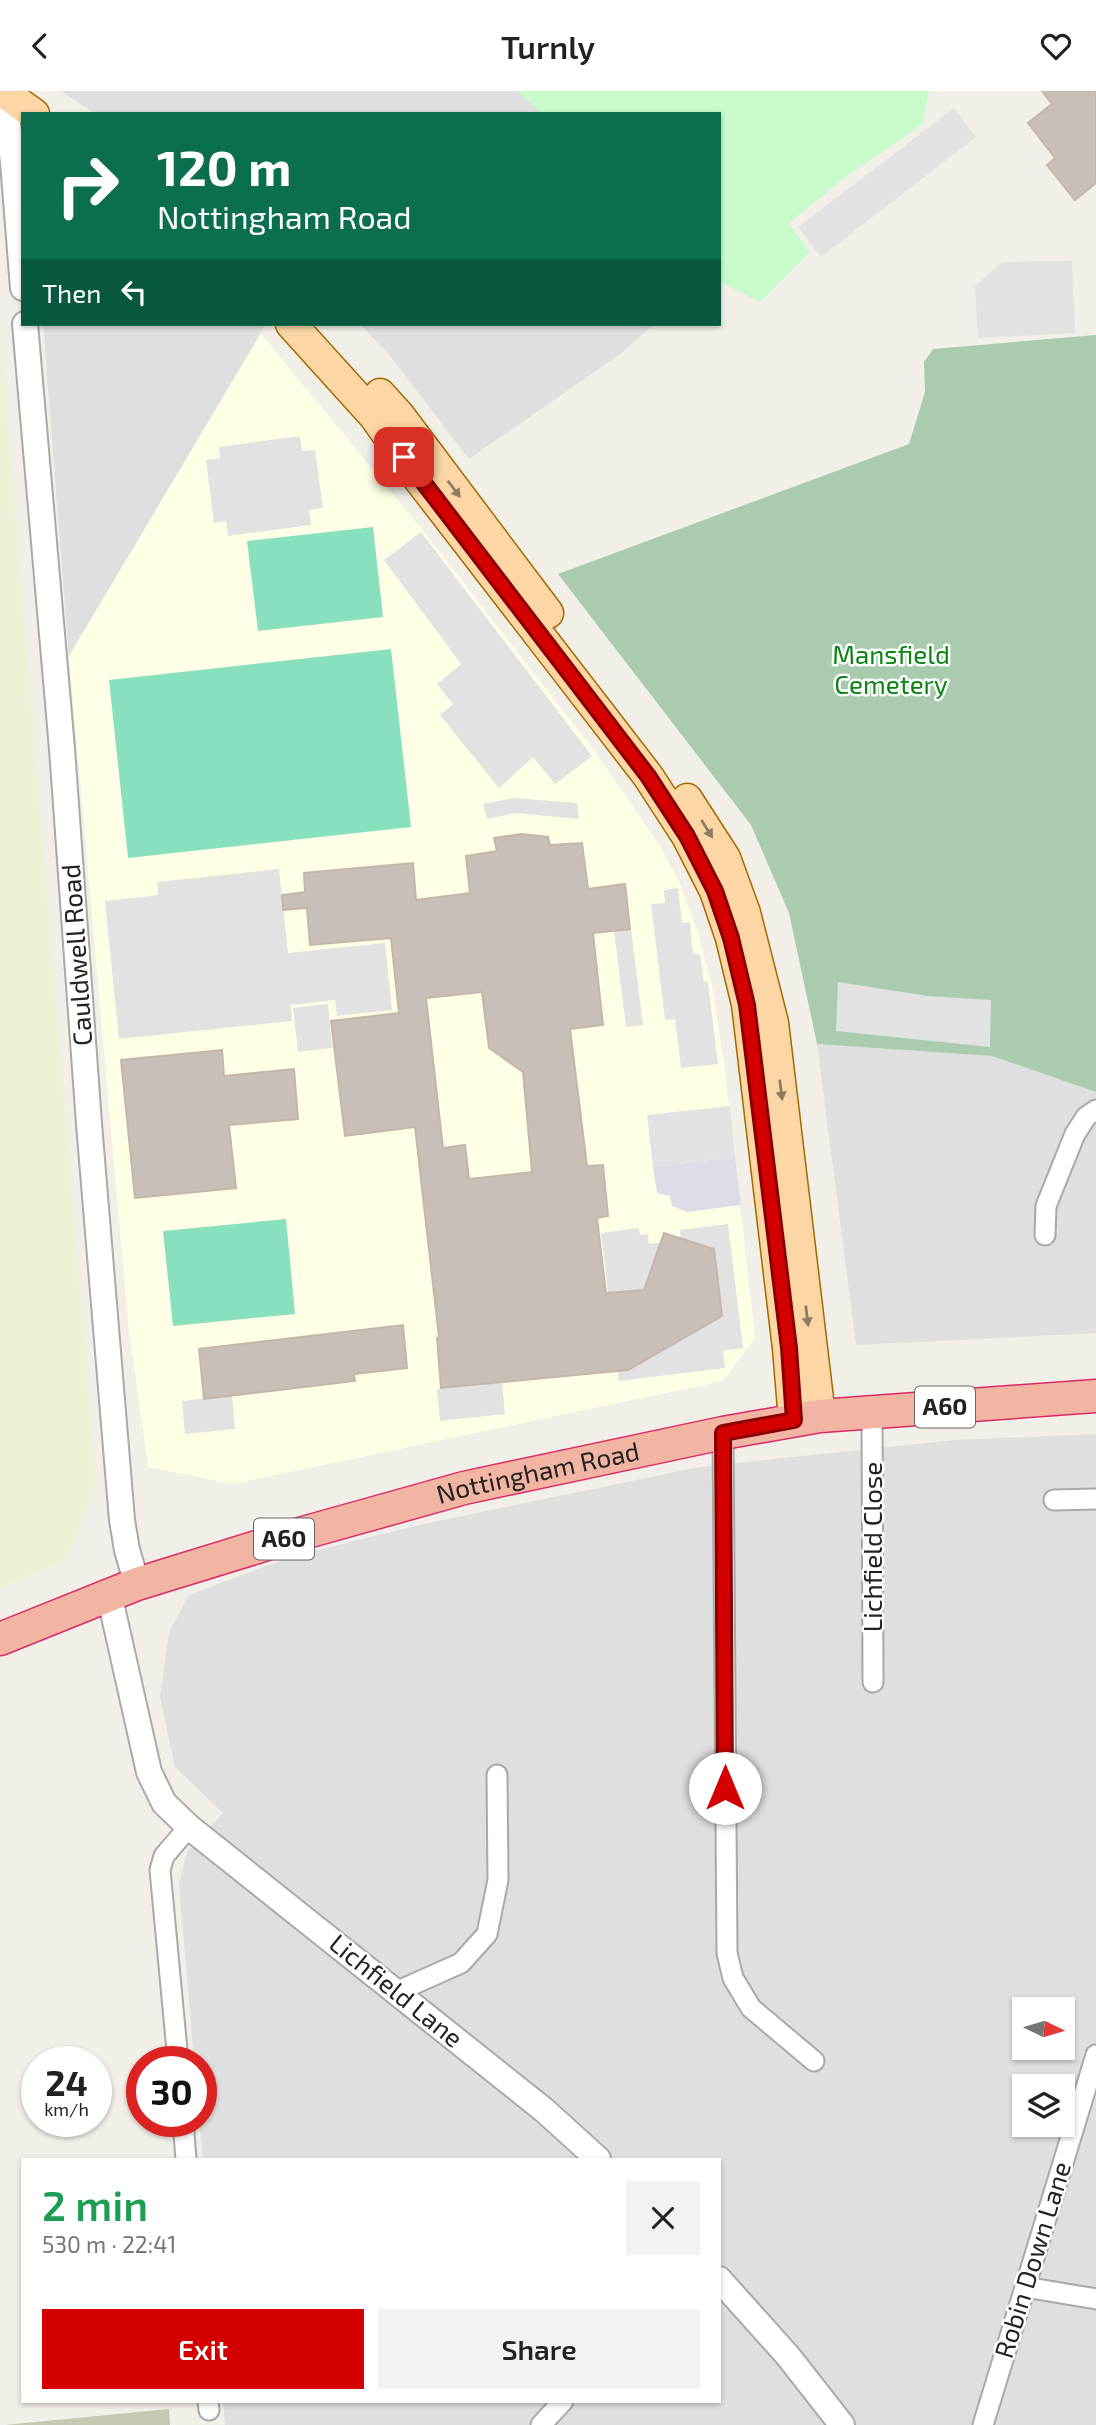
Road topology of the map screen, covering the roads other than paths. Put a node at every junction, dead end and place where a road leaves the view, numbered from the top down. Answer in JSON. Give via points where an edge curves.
{"nodes":[{"id":1,"x":3,"y":92,"type":"edge"},
{"id":2,"x":31,"y":112,"type":"edge"},
{"id":3,"x":21,"y":263,"type":"edge"},
{"id":4,"x":25,"y":326,"type":"edge"},
{"id":5,"x":293,"y":326,"type":"edge"},
{"id":6,"x":319,"y":326,"type":"edge"},
{"id":7,"x":1096,"y":1110,"type":"edge"},
{"id":8,"x":1045,"y":1235,"type":"dead end"},
{"id":9,"x":1096,"y":1397,"type":"edge"},
{"id":10,"x":872,"y":1411,"type":"junction"},
{"id":11,"x":807,"y":1418,"type":"junction"},
{"id":12,"x":723,"y":1433,"type":"junction"},
{"id":13,"x":1096,"y":1499,"type":"edge"},
{"id":14,"x":1054,"y":1500,"type":"dead end"},
{"id":15,"x":123,"y":1589,"type":"junction"},
{"id":16,"x":0,"y":1639,"type":"edge"},
{"id":17,"x":873,"y":1682,"type":"dead end"},
{"id":18,"x":497,"y":1775,"type":"dead end"},
{"id":19,"x":189,"y":1827,"type":"junction"},
{"id":20,"x":396,"y":1992,"type":"junction"},
{"id":21,"x":177,"y":2046,"type":"edge"},
{"id":22,"x":814,"y":2061,"type":"dead end"},
{"id":23,"x":1095,"y":2063,"type":"edge"},
{"id":24,"x":184,"y":2137,"type":"edge"},
{"id":25,"x":186,"y":2158,"type":"edge"},
{"id":26,"x":597,"y":2158,"type":"edge"},
{"id":27,"x":721,"y":2281,"type":"edge"},
{"id":28,"x":1025,"y":2287,"type":"junction"},
{"id":29,"x":1096,"y":2299,"type":"edge"},
{"id":30,"x":561,"y":2403,"type":"edge"},
{"id":31,"x":541,"y":2425,"type":"edge"},
{"id":32,"x":842,"y":2425,"type":"edge"},
{"id":33,"x":983,"y":2425,"type":"edge"}],
"edges":[{"from":1,"to":2,"type":"main road"},
{"from":1,"to":3,"type":"street"},
{"from":4,"to":15,"type":"street","name":"Cauldwell Road","via":[[127,1550]]},
{"from":5,"to":11,"type":"main road","via":[[375,417],[648,776],[715,891],[747,1005],[789,1348]]},
{"from":6,"to":11,"type":"main road","one_way":true,"via":[[399,415],[693,807],[725,858],[745,913],[773,1023]]},
{"from":7,"to":8,"type":"street","via":[[1075,1134],[1046,1206]]},
{"from":9,"to":10,"type":"highway","name":"Nottingham Road","number":"A60"},
{"from":10,"to":11,"type":"highway","name":"Nottingham Road","number":"A60"},
{"from":10,"to":17,"type":"street","name":"Lichfield Close"},
{"from":11,"to":12,"type":"highway","name":"Nottingham Road","number":"A60"},
{"from":12,"to":15,"type":"highway","name":"Nottingham Road","number":"A60","via":[[464,1488]]},
{"from":12,"to":22,"type":"street","via":[[727,1953],[733,1978],[751,2008]]},
{"from":13,"to":14,"type":"street"},
{"from":15,"to":16,"type":"highway","name":"Nottingham Road","number":"A60"},
{"from":15,"to":19,"type":"street","name":"Cauldwell Road","via":[[149,1772],[164,1803]]},
{"from":18,"to":20,"type":"street","via":[[498,1880],[486,1934],[461,1963]]},
{"from":19,"to":20,"type":"street","name":"Lichfield Lane"},
{"from":19,"to":21,"type":"street","via":[[163,1856],[160,1870]]},
{"from":20,"to":26,"type":"street","name":"Lichfield Lane"},
{"from":23,"to":28,"type":"street","name":"Robin Down Lane"},
{"from":24,"to":25,"type":"street"},
{"from":27,"to":32,"type":"street","via":[[788,2355]]},
{"from":28,"to":29,"type":"street"},
{"from":28,"to":33,"type":"street","name":"Robin Down Lane"},
{"from":30,"to":31,"type":"street"}]}
